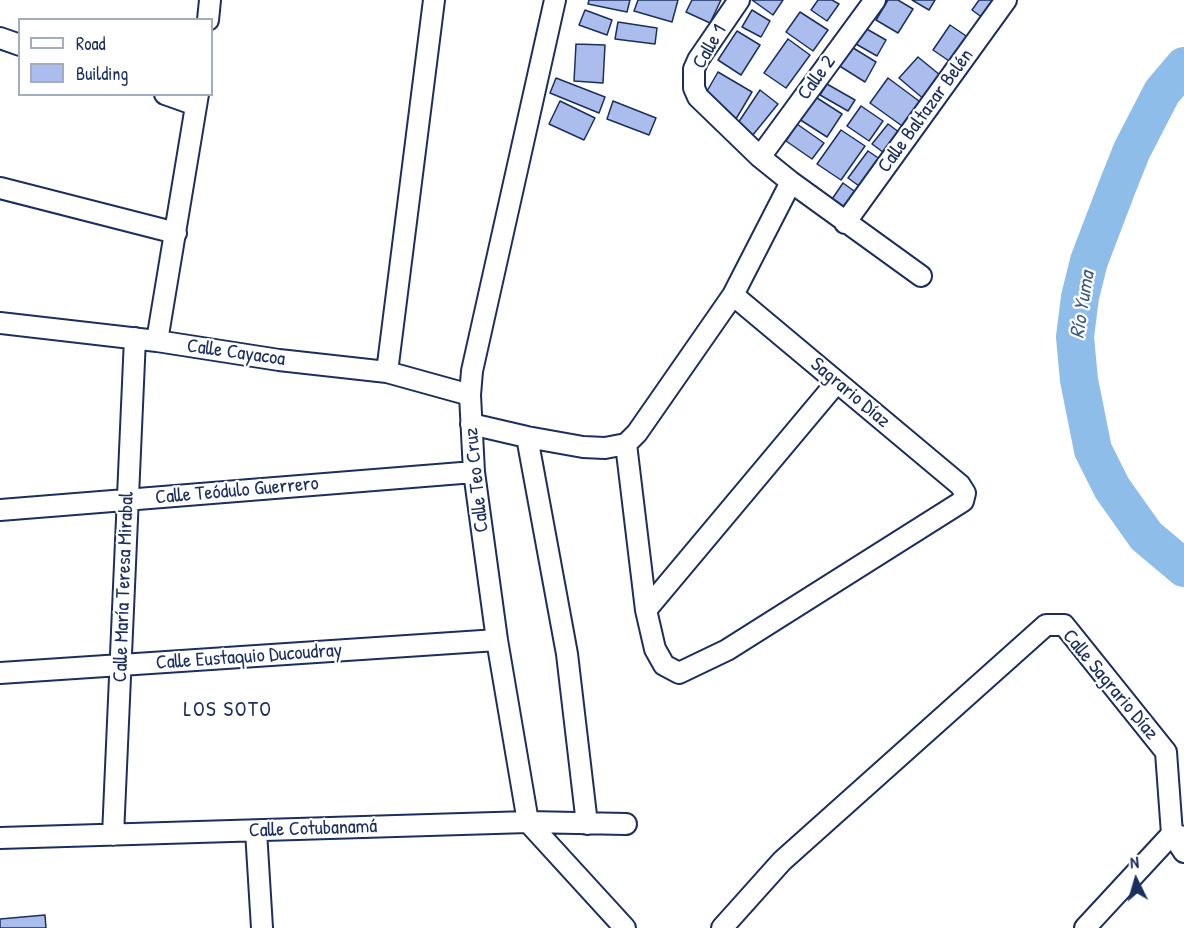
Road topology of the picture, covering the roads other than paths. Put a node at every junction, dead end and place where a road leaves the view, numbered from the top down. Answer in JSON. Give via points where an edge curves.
{"nodes":[{"id":1,"x":210,"y":0,"type":"edge"},
{"id":2,"x":434,"y":0,"type":"edge"},
{"id":3,"x":555,"y":0,"type":"edge"},
{"id":4,"x":739,"y":0,"type":"edge"},
{"id":5,"x":875,"y":0,"type":"edge"},
{"id":6,"x":1006,"y":0,"type":"edge"},
{"id":7,"x":208,"y":18,"type":"edge"},
{"id":8,"x":0,"y":38,"type":"edge"},
{"id":9,"x":18,"y":44,"type":"edge"},
{"id":10,"x":176,"y":96,"type":"edge"},
{"id":11,"x":197,"y":100,"type":"edge"},
{"id":12,"x":760,"y":157,"type":"junction"},
{"id":13,"x":791,"y":182,"type":"junction"},
{"id":14,"x":0,"y":188,"type":"edge"},
{"id":15,"x":845,"y":223,"type":"junction"},
{"id":16,"x":176,"y":233,"type":"junction"},
{"id":17,"x":921,"y":276,"type":"dead end"},
{"id":18,"x":733,"y":295,"type":"junction"},
{"id":19,"x":0,"y":323,"type":"edge"},
{"id":20,"x":135,"y":338,"type":"junction"},
{"id":21,"x":157,"y":341,"type":"junction"},
{"id":22,"x":387,"y":372,"type":"junction"},
{"id":23,"x":837,"y":382,"type":"junction"},
{"id":24,"x":470,"y":395,"type":"junction"},
{"id":25,"x":471,"y":424,"type":"junction"},
{"id":26,"x":527,"y":437,"type":"junction"},
{"id":27,"x":626,"y":444,"type":"junction"},
{"id":28,"x":474,"y":472,"type":"junction"},
{"id":29,"x":127,"y":500,"type":"junction"},
{"id":30,"x":0,"y":510,"type":"edge"},
{"id":31,"x":646,"y":610,"type":"junction"},
{"id":32,"x":497,"y":640,"type":"junction"},
{"id":33,"x":120,"y":665,"type":"junction"},
{"id":34,"x":0,"y":673,"type":"edge"},
{"id":35,"x":528,"y":822,"type":"junction"},
{"id":36,"x":587,"y":824,"type":"junction"},
{"id":37,"x":626,"y":824,"type":"dead end"},
{"id":38,"x":256,"y":831,"type":"junction"},
{"id":39,"x":113,"y":835,"type":"junction"},
{"id":40,"x":1178,"y":836,"type":"edge"},
{"id":41,"x":0,"y":838,"type":"edge"},
{"id":42,"x":1184,"y":852,"type":"edge"},
{"id":43,"x":262,"y":928,"type":"edge"},
{"id":44,"x":625,"y":928,"type":"edge"},
{"id":45,"x":722,"y":928,"type":"edge"},
{"id":46,"x":1085,"y":928,"type":"edge"}],
"edges":[{"from":1,"to":7,"type":"street"},
{"from":2,"to":22,"type":"street"},
{"from":3,"to":24,"type":"street","name":"Calle Teo Cruz","via":[[472,371]]},
{"from":4,"to":12,"type":"street","name":"Calle 1","via":[[698,60],[694,88],[698,97]]},
{"from":5,"to":12,"type":"street","name":"Calle 2"},
{"from":6,"to":15,"type":"street","name":"Calle Baltazar Belén"},
{"from":8,"to":9,"type":"street"},
{"from":10,"to":11,"type":"street"},
{"from":11,"to":16,"type":"street"},
{"from":12,"to":13,"type":"street"},
{"from":13,"to":15,"type":"street"},
{"from":13,"to":18,"type":"street"},
{"from":14,"to":16,"type":"street"},
{"from":15,"to":17,"type":"street"},
{"from":16,"to":21,"type":"street"},
{"from":18,"to":23,"type":"street","name":"Sagrario Díaz"},
{"from":18,"to":27,"type":"street"},
{"from":19,"to":20,"type":"street","name":"Calle Cayacoa"},
{"from":20,"to":21,"type":"street","name":"Calle Cayacoa"},
{"from":20,"to":29,"type":"street","name":"Calle María Teresa Mirabal"},
{"from":21,"to":22,"type":"street","name":"Calle Cayacoa"},
{"from":22,"to":24,"type":"street","name":"Calle Cayacoa"},
{"from":23,"to":31,"type":"street"},
{"from":23,"to":31,"type":"street","name":"Sagrario Díaz","via":[[960,485],[965,493],[963,501],[728,650],[679,672],[664,665],[655,649]]},
{"from":24,"to":25,"type":"street","name":"Calle Teo Cruz"},
{"from":25,"to":26,"type":"street"},
{"from":25,"to":28,"type":"street","name":"Calle Teo Cruz"},
{"from":26,"to":27,"type":"street","via":[[583,447]]},
{"from":26,"to":36,"type":"street","via":[[567,654]]},
{"from":27,"to":31,"type":"street"},
{"from":28,"to":29,"type":"street","name":"Calle Teódulo Guerrero"},
{"from":28,"to":32,"type":"street","name":"Calle Teo Cruz"},
{"from":29,"to":30,"type":"street","name":"Calle Teódulo Guerrero"},
{"from":29,"to":33,"type":"street","name":"Calle María Teresa Mirabal"},
{"from":32,"to":33,"type":"street","name":"Calle Eustaquio Ducoudray"},
{"from":32,"to":35,"type":"street","name":"Calle Teo Cruz"},
{"from":33,"to":34,"type":"street","name":"Calle Eustaquio Ducoudray"},
{"from":33,"to":39,"type":"street","name":"Calle María Teresa Mirabal"},
{"from":35,"to":36,"type":"street","name":"Calle Cotubanamá"},
{"from":35,"to":38,"type":"street","name":"Calle Cotubanamá"},
{"from":35,"to":44,"type":"street"},
{"from":36,"to":37,"type":"street","name":"Calle Cotubanamá"},
{"from":38,"to":39,"type":"street","name":"Calle Cotubanamá"},
{"from":38,"to":43,"type":"street"},
{"from":39,"to":41,"type":"street","name":"Calle Cotubanamá"},
{"from":40,"to":42,"type":"street","name":"Calle Sagrario Díaz"},
{"from":40,"to":45,"type":"street","name":"Calle Sagrario Díaz","via":[[1166,752],[1064,626],[1046,625],[782,861]]},
{"from":40,"to":46,"type":"street"}]}
